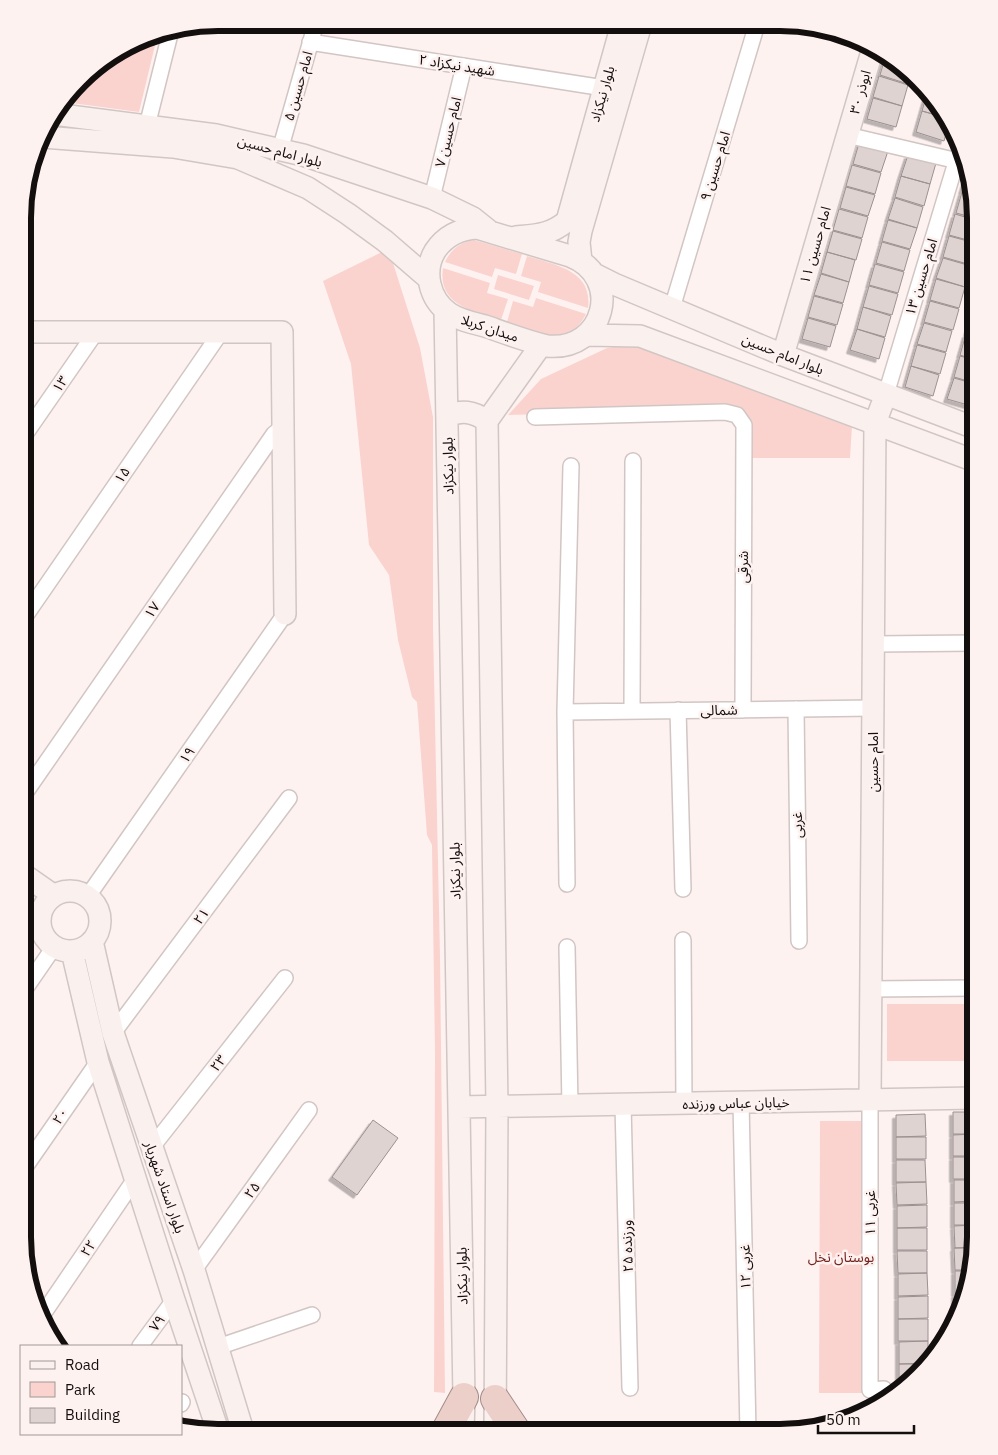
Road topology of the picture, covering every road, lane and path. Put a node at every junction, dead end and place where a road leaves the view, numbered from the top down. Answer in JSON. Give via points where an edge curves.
{"nodes":[{"id":1,"x":313,"y":31,"type":"edge"},
{"id":2,"x":620,"y":31,"type":"edge"},
{"id":3,"x":638,"y":31,"type":"edge"},
{"id":4,"x":755,"y":31,"type":"edge"},
{"id":5,"x":169,"y":38,"type":"edge"},
{"id":6,"x":310,"y":42,"type":"junction"},
{"id":7,"x":871,"y":55,"type":"edge"},
{"id":8,"x":464,"y":66,"type":"junction"},
{"id":9,"x":604,"y":88,"type":"junction"},
{"id":10,"x":62,"y":115,"type":"edge"},
{"id":11,"x":147,"y":126,"type":"junction"},
{"id":12,"x":848,"y":135,"type":"junction"},
{"id":13,"x":50,"y":138,"type":"edge"},
{"id":14,"x":280,"y":150,"type":"junction"},
{"id":15,"x":956,"y":156,"type":"edge"},
{"id":16,"x":958,"y":161,"type":"edge"},
{"id":17,"x":432,"y":198,"type":"junction"},
{"id":18,"x":501,"y":235,"type":"junction"},
{"id":19,"x":587,"y":268,"type":"junction"},
{"id":20,"x":429,"y":279,"type":"junction"},
{"id":21,"x":672,"y":308,"type":"junction"},
{"id":22,"x":445,"y":310,"type":"junction"},
{"id":23,"x":31,"y":332,"type":"edge"},
{"id":24,"x":96,"y":332,"type":"junction"},
{"id":25,"x":221,"y":332,"type":"junction"},
{"id":26,"x":587,"y":335,"type":"junction"},
{"id":27,"x":542,"y":345,"type":"junction"},
{"id":28,"x":783,"y":355,"type":"junction"},
{"id":29,"x":886,"y":394,"type":"junction"},
{"id":30,"x":447,"y":416,"type":"junction"},
{"id":31,"x":535,"y":417,"type":"dead end"},
{"id":32,"x":487,"y":421,"type":"junction"},
{"id":33,"x":875,"y":424,"type":"junction"},
{"id":34,"x":967,"y":425,"type":"edge"},
{"id":35,"x":31,"y":426,"type":"edge"},
{"id":36,"x":283,"y":427,"type":"junction"},
{"id":37,"x":967,"y":458,"type":"edge"},
{"id":38,"x":633,"y":461,"type":"dead end"},
{"id":39,"x":571,"y":466,"type":"dead end"},
{"id":40,"x":31,"y":608,"type":"edge"},
{"id":41,"x":285,"y":614,"type":"joint"},
{"id":42,"x":967,"y":643,"type":"edge"},
{"id":43,"x":874,"y":644,"type":"junction"},
{"id":44,"x":873,"y":708,"type":"junction"},
{"id":45,"x":796,"y":709,"type":"junction"},
{"id":46,"x":678,"y":710,"type":"junction"},
{"id":47,"x":743,"y":710,"type":"junction"},
{"id":48,"x":632,"y":711,"type":"junction"},
{"id":49,"x":565,"y":712,"type":"junction"},
{"id":50,"x":31,"y":784,"type":"edge"},
{"id":51,"x":289,"y":798,"type":"dead end"},
{"id":52,"x":31,"y":880,"type":"edge"},
{"id":53,"x":567,"y":884,"type":"dead end"},
{"id":54,"x":683,"y":889,"type":"dead end"},
{"id":55,"x":53,"y":895,"type":"junction"},
{"id":56,"x":88,"y":896,"type":"junction"},
{"id":57,"x":31,"y":910,"type":"edge"},
{"id":58,"x":683,"y":940,"type":"dead end"},
{"id":59,"x":92,"y":941,"type":"junction"},
{"id":60,"x":799,"y":941,"type":"dead end"},
{"id":61,"x":567,"y":947,"type":"dead end"},
{"id":62,"x":63,"y":949,"type":"junction"},
{"id":63,"x":285,"y":978,"type":"dead end"},
{"id":64,"x":31,"y":983,"type":"edge"},
{"id":65,"x":967,"y":988,"type":"edge"},
{"id":66,"x":871,"y":989,"type":"junction"},
{"id":67,"x":112,"y":1033,"type":"junction"},
{"id":68,"x":98,"y":1062,"type":"junction"},
{"id":69,"x":967,"y":1098,"type":"edge"},
{"id":70,"x":870,"y":1100,"type":"junction"},
{"id":71,"x":741,"y":1102,"type":"junction"},
{"id":72,"x":684,"y":1104,"type":"junction"},
{"id":73,"x":623,"y":1105,"type":"junction"},
{"id":74,"x":570,"y":1106,"type":"junction"},
{"id":75,"x":459,"y":1107,"type":"junction"},
{"id":76,"x":497,"y":1107,"type":"junction"},
{"id":77,"x":309,"y":1110,"type":"dead end"},
{"id":78,"x":152,"y":1147,"type":"junction"},
{"id":79,"x":31,"y":1158,"type":"edge"},
{"id":80,"x":136,"y":1179,"type":"junction"},
{"id":81,"x":194,"y":1270,"type":"junction"},
{"id":82,"x":174,"y":1300,"type":"junction"},
{"id":83,"x":46,"y":1310,"type":"edge"},
{"id":84,"x":312,"y":1315,"type":"dead end"},
{"id":85,"x":141,"y":1345,"type":"edge"},
{"id":86,"x":218,"y":1347,"type":"junction"},
{"id":87,"x":193,"y":1357,"type":"junction"},
{"id":88,"x":630,"y":1388,"type":"dead end"},
{"id":89,"x":884,"y":1392,"type":"edge"},
{"id":90,"x":464,"y":1397,"type":"junction"},
{"id":91,"x":495,"y":1398,"type":"junction"},
{"id":92,"x":216,"y":1424,"type":"edge"},
{"id":93,"x":241,"y":1424,"type":"edge"},
{"id":94,"x":449,"y":1424,"type":"edge"},
{"id":95,"x":462,"y":1424,"type":"edge"},
{"id":96,"x":495,"y":1424,"type":"edge"},
{"id":97,"x":512,"y":1424,"type":"edge"},
{"id":98,"x":748,"y":1424,"type":"edge"}],
"edges":[{"from":1,"to":6,"type":"street","name":"امام حسین ۵"},
{"from":2,"to":9,"type":"main road","name":"بلوار نیکزاد"},
{"from":3,"to":19,"type":"main road","name":"بلوار نیکزاد","via":[[581,230],[579,242]]},
{"from":4,"to":21,"type":"street","name":"امام حسین ۹"},
{"from":5,"to":11,"type":"street"},
{"from":6,"to":8,"type":"street","name":"شهید نیکزاد ۲"},
{"from":6,"to":14,"type":"street","name":"امام حسین ۵"},
{"from":7,"to":12,"type":"main road","name":"ابوذر ۳۰"},
{"from":8,"to":9,"type":"street","name":"شهید نیکزاد ۲"},
{"from":8,"to":17,"type":"street","name":"امام حسین ۷"},
{"from":9,"to":18,"type":"main road","name":"بلوار نیکزاد","via":[[567,221],[556,230],[538,235]]},
{"from":10,"to":11,"type":"main road","name":"بلوار امام حسین"},
{"from":11,"to":14,"type":"main road","name":"بلوار امام حسین","via":[[216,134]]},
{"from":12,"to":15,"type":"street"},
{"from":12,"to":28,"type":"main road","name":"امام حسین ۱۱"},
{"from":13,"to":20,"type":"main road","name":"بلوار امام حسین","via":[[173,147],[238,158],[308,188],[385,241]]},
{"from":14,"to":17,"type":"main road","name":"بلوار امام حسین"},
{"from":16,"to":29,"type":"street","name":"امام حسین ۱۳"},
{"from":17,"to":18,"type":"main road","name":"بلوار امام حسین"},
{"from":18,"to":19,"type":"main road","via":[[570,256]]},
{"from":18,"to":20,"type":"main road","via":[[471,228],[449,236],[433,255]]},
{"from":19,"to":21,"type":"main road","name":"بلوار امام حسین"},
{"from":19,"to":26,"type":"main road","via":[[599,285],[602,303],[598,320]]},
{"from":20,"to":22,"type":"main road","name":"میدان کربلا","via":[[434,296]]},
{"from":21,"to":28,"type":"main road","name":"بلوار امام حسین"},
{"from":22,"to":27,"type":"main road","name":"میدان کربلا","via":[[455,317]]},
{"from":22,"to":30,"type":"main road","name":"بلوار نیکزاد"},
{"from":23,"to":24,"type":"main road"},
{"from":24,"to":25,"type":"main road"},
{"from":24,"to":35,"type":"street","name":"۱۳"},
{"from":25,"to":36,"type":"main road","via":[[282,332]]},
{"from":25,"to":40,"type":"street","name":"۱۵"},
{"from":26,"to":27,"type":"main road","name":"میدان کربلا","via":[[565,346]]},
{"from":26,"to":33,"type":"main road","via":[[640,336]]},
{"from":27,"to":32,"type":"main road"},
{"from":28,"to":29,"type":"main road","name":"بلوار امام حسین"},
{"from":29,"to":33,"type":"main road","name":"امام حسین"},
{"from":29,"to":34,"type":"main road","name":"بلوار امام حسین"},
{"from":30,"to":32,"type":"main road","via":[[468,411]]},
{"from":30,"to":75,"type":"main road","name":"بلوار نیکزاد"},
{"from":31,"to":47,"type":"street","name":"شرقی","via":[[725,412],[737,415],[744,425]]},
{"from":32,"to":76,"type":"main road"},
{"from":33,"to":37,"type":"main road"},
{"from":33,"to":43,"type":"main road","name":"امام حسین"},
{"from":36,"to":41,"type":"main road"},
{"from":36,"to":50,"type":"street","name":"۱۷","via":[[274,434]]},
{"from":38,"to":48,"type":"street"},
{"from":39,"to":49,"type":"street"},
{"from":41,"to":56,"type":"street","name":"۱۹"},
{"from":42,"to":43,"type":"street"},
{"from":43,"to":44,"type":"main road","name":"امام حسین"},
{"from":44,"to":45,"type":"street","name":"شمالی"},
{"from":44,"to":66,"type":"main road","name":"امام حسین"},
{"from":45,"to":47,"type":"street","name":"شمالی"},
{"from":45,"to":60,"type":"street","name":"غربی"},
{"from":46,"to":47,"type":"street","name":"شمالی"},
{"from":46,"to":48,"type":"street","name":"شمالی"},
{"from":46,"to":54,"type":"street"},
{"from":48,"to":49,"type":"street","name":"شمالی"},
{"from":49,"to":53,"type":"street"},
{"from":51,"to":67,"type":"street","name":"۲۱"},
{"from":52,"to":55,"type":"main road"},
{"from":55,"to":56,"type":"main road","via":[[72,890]]},
{"from":55,"to":57,"type":"main road"},
{"from":56,"to":59,"type":"main road","via":[[99,913],[100,923]]},
{"from":57,"to":62,"type":"main road","via":[[46,940]]},
{"from":58,"to":72,"type":"street"},
{"from":59,"to":62,"type":"main road","via":[[86,946]]},
{"from":59,"to":67,"type":"main road","name":"بلوار استاد شهریار"},
{"from":61,"to":74,"type":"street"},
{"from":62,"to":64,"type":"street"},
{"from":62,"to":68,"type":"main road","name":"بلوار استاد شهریار"},
{"from":63,"to":78,"type":"street","name":"۲۳"},
{"from":65,"to":66,"type":"street"},
{"from":66,"to":70,"type":"main road","name":"امام حسین"},
{"from":67,"to":78,"type":"main road","name":"بلوار استاد شهریار"},
{"from":68,"to":79,"type":"street","name":"۲۰"},
{"from":68,"to":80,"type":"main road","name":"بلوار استاد شهریار"},
{"from":69,"to":70,"type":"main road","name":"خیابان عباس ورزنده"},
{"from":70,"to":71,"type":"main road","name":"خیابان عباس ورزنده"},
{"from":70,"to":89,"type":"street","name":"غربی ۱۱","via":[[870,1390],[884,1389]]},
{"from":71,"to":72,"type":"main road","name":"خیابان عباس ورزنده"},
{"from":71,"to":98,"type":"street","name":"غربی ۱۲"},
{"from":72,"to":73,"type":"main road","name":"خیابان عباس ورزنده"},
{"from":73,"to":74,"type":"main road","name":"خیابان عباس ورزنده"},
{"from":73,"to":88,"type":"street","name":"ورزنده ۲۵"},
{"from":74,"to":76,"type":"main road","name":"خیابان عباس ورزنده"},
{"from":75,"to":76,"type":"main road","name":"خیابان عباس ورزنده"},
{"from":75,"to":90,"type":"main road","name":"بلوار نیکزاد"},
{"from":76,"to":91,"type":"main road"},
{"from":77,"to":81,"type":"street","name":"۲۵"},
{"from":78,"to":81,"type":"main road","name":"بلوار استاد شهریار"},
{"from":80,"to":82,"type":"main road","name":"بلوار استاد شهریار"},
{"from":80,"to":83,"type":"street","name":"۲۲"},
{"from":81,"to":86,"type":"main road","name":"بلوار استاد شهریار"},
{"from":82,"to":85,"type":"street","name":"۷۹"},
{"from":82,"to":87,"type":"main road","name":"بلوار استاد شهریار"},
{"from":84,"to":86,"type":"street"},
{"from":86,"to":87,"type":"main road"},
{"from":86,"to":93,"type":"main road","name":"بلوار استاد شهریار"},
{"from":87,"to":92,"type":"main road","name":"بلوار استاد شهریار"},
{"from":90,"to":94,"type":"highway"},
{"from":90,"to":95,"type":"main road","name":"بلوار نیکزاد"},
{"from":91,"to":96,"type":"main road"},
{"from":91,"to":97,"type":"highway"}]}
